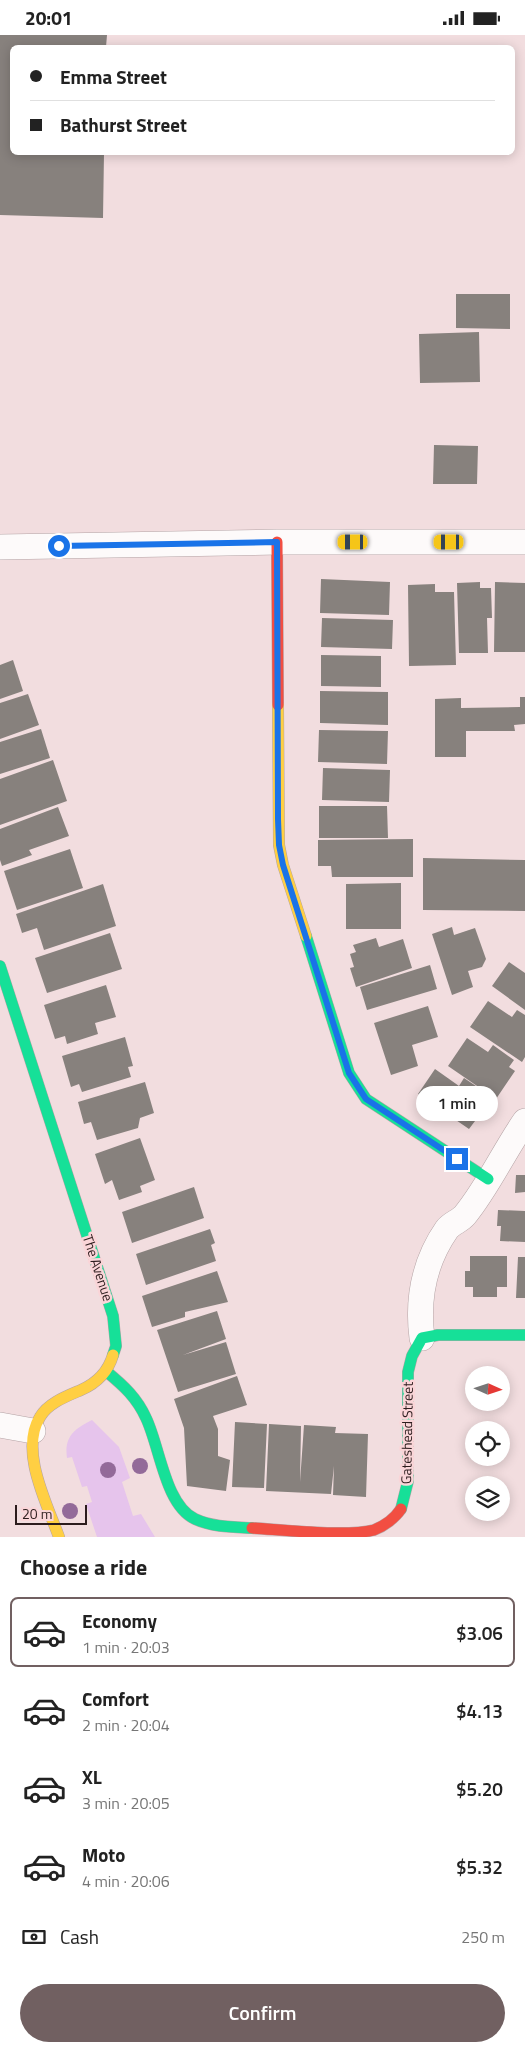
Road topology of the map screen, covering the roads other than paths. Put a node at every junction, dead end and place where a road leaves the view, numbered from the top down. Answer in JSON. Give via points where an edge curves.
{"nodes":[{"id":1,"x":277,"y":542,"type":"junction"},
{"id":2,"x":525,"y":542,"type":"edge"},
{"id":3,"x":0,"y":547,"type":"edge"},
{"id":4,"x":0,"y":966,"type":"edge"},
{"id":5,"x":525,"y":1121,"type":"edge"},
{"id":6,"x":488,"y":1179,"type":"junction"},
{"id":7,"x":525,"y":1335,"type":"edge"},
{"id":8,"x":422,"y":1338,"type":"junction"},
{"id":9,"x":108,"y":1372,"type":"junction"},
{"id":10,"x":0,"y":1425,"type":"edge"},
{"id":11,"x":33,"y":1431,"type":"junction"},
{"id":12,"x":377,"y":1534,"type":"edge"},
{"id":13,"x":58,"y":1537,"type":"edge"}],
"edges":[{"from":1,"to":2,"type":"street"},
{"from":1,"to":3,"type":"street"},
{"from":1,"to":6,"type":"street","via":[[279,845],[349,1073],[366,1099]]},
{"from":4,"to":9,"type":"street","name":"The Avenue","via":[[113,1316],[118,1336],[117,1350]]},
{"from":5,"to":6,"type":"street"},
{"from":6,"to":8,"type":"street","via":[[464,1216],[448,1227],[430,1259],[419,1313]]},
{"from":7,"to":8,"type":"street","via":[[438,1335]]},
{"from":8,"to":12,"type":"street","name":"Gateshead Street","via":[[412,1355],[408,1372],[406,1495],[396,1517]]},
{"from":9,"to":11,"type":"street","via":[[45,1411]]},
{"from":9,"to":12,"type":"street","name":"Gateshead Street","via":[[138,1402],[176,1504],[194,1519],[218,1526]]},
{"from":10,"to":11,"type":"street"},
{"from":11,"to":13,"type":"street","via":[[35,1463]]}]}
